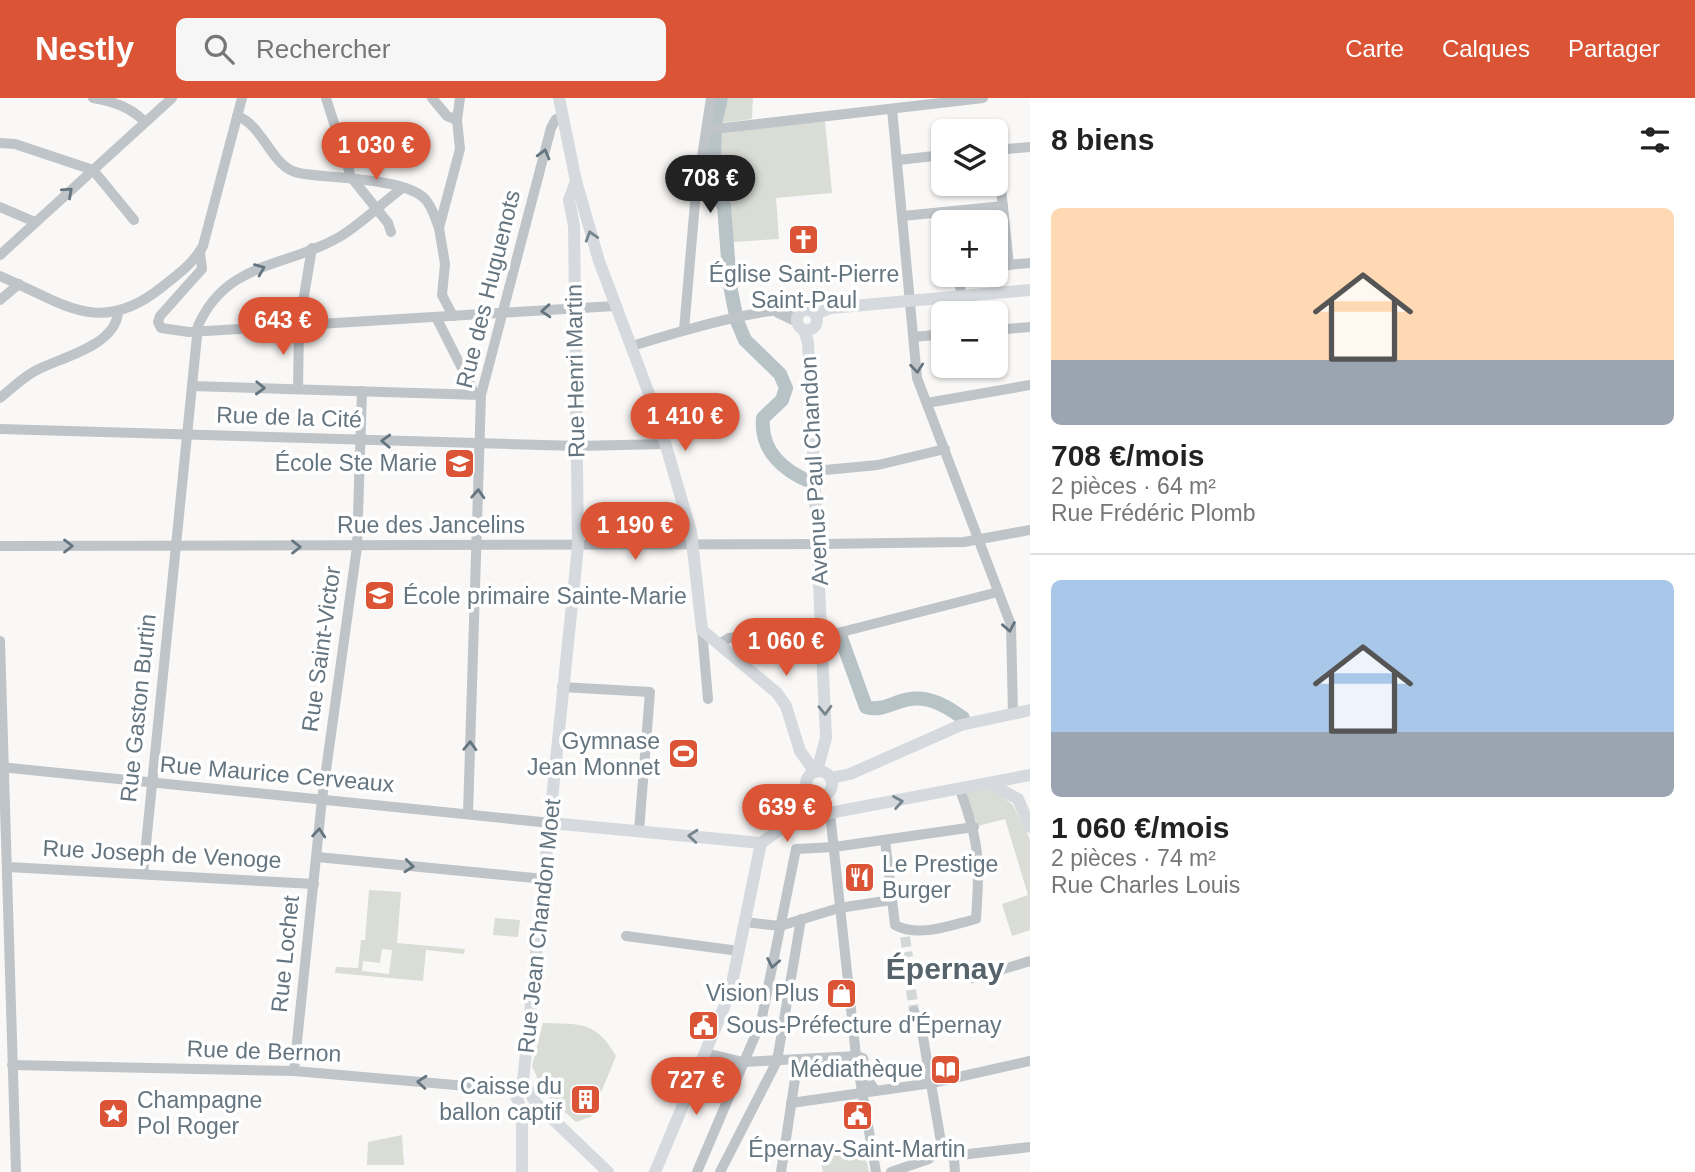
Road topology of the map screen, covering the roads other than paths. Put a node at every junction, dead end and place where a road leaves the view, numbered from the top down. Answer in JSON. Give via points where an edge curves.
{"nodes":[{"id":1,"x":93,"y":98,"type":"edge"},
{"id":2,"x":172,"y":98,"type":"edge"},
{"id":3,"x":242,"y":98,"type":"edge"},
{"id":4,"x":326,"y":98,"type":"edge"},
{"id":5,"x":432,"y":98,"type":"edge"},
{"id":6,"x":460,"y":98,"type":"edge"},
{"id":7,"x":559,"y":98,"type":"edge"},
{"id":8,"x":711,"y":98,"type":"edge"},
{"id":9,"x":880,"y":98,"type":"edge"},
{"id":10,"x":983,"y":98,"type":"edge"},
{"id":11,"x":886,"y":110,"type":"junction"},
{"id":12,"x":237,"y":116,"type":"junction"},
{"id":13,"x":561,"y":120,"type":"junction"},
{"id":14,"x":457,"y":121,"type":"junction"},
{"id":15,"x":145,"y":122,"type":"junction"},
{"id":16,"x":713,"y":129,"type":"junction"},
{"id":17,"x":0,"y":143,"type":"edge"},
{"id":18,"x":1030,"y":147,"type":"edge"},
{"id":19,"x":1008,"y":149,"type":"edge"},
{"id":20,"x":931,"y":156,"type":"edge"},
{"id":21,"x":898,"y":160,"type":"junction"},
{"id":22,"x":93,"y":170,"type":"junction"},
{"id":23,"x":351,"y":177,"type":"junction"},
{"id":24,"x":576,"y":181,"type":"junction"},
{"id":25,"x":401,"y":188,"type":"junction"},
{"id":26,"x":1002,"y":196,"type":"edge"},
{"id":27,"x":1003,"y":206,"type":"junction"},
{"id":28,"x":0,"y":207,"type":"edge"},
{"id":29,"x":376,"y":208,"type":"junction"},
{"id":30,"x":904,"y":216,"type":"junction"},
{"id":31,"x":134,"y":220,"type":"dead end"},
{"id":32,"x":34,"y":222,"type":"junction"},
{"id":33,"x":439,"y":228,"type":"junction"},
{"id":34,"x":391,"y":232,"type":"dead end"},
{"id":35,"x":312,"y":247,"type":"junction"},
{"id":36,"x":200,"y":252,"type":"junction"},
{"id":37,"x":0,"y":255,"type":"edge"},
{"id":38,"x":1030,"y":263,"type":"edge"},
{"id":39,"x":1009,"y":265,"type":"joint"},
{"id":40,"x":0,"y":276,"type":"edge"},
{"id":41,"x":19,"y":284,"type":"junction"},
{"id":42,"x":960,"y":287,"type":"edge"},
{"id":43,"x":1030,"y":290,"type":"edge"},
{"id":44,"x":961,"y":295,"type":"junction"},
{"id":45,"x":0,"y":300,"type":"edge"},
{"id":46,"x":911,"y":300,"type":"junction"},
{"id":47,"x":614,"y":306,"type":"junction"},
{"id":48,"x":573,"y":310,"type":"junction"},
{"id":49,"x":118,"y":313,"type":"junction"},
{"id":50,"x":500,"y":314,"type":"junction"},
{"id":51,"x":815,"y":314,"type":"junction"},
{"id":52,"x":453,"y":316,"type":"junction"},
{"id":53,"x":436,"y":317,"type":"junction"},
{"id":54,"x":801,"y":321,"type":"junction"},
{"id":55,"x":299,"y":326,"type":"junction"},
{"id":56,"x":1030,"y":327,"type":"edge"},
{"id":57,"x":1008,"y":329,"type":"edge"},
{"id":58,"x":197,"y":330,"type":"junction"},
{"id":59,"x":684,"y":330,"type":"junction"},
{"id":60,"x":931,"y":335,"type":"edge"},
{"id":61,"x":914,"y":337,"type":"junction"},
{"id":62,"x":632,"y":346,"type":"junction"},
{"id":63,"x":1030,"y":385,"type":"edge"},
{"id":64,"x":192,"y":386,"type":"junction"},
{"id":65,"x":298,"y":389,"type":"junction"},
{"id":66,"x":362,"y":391,"type":"junction"},
{"id":67,"x":478,"y":394,"type":"junction"},
{"id":68,"x":0,"y":398,"type":"edge"},
{"id":69,"x":927,"y":402,"type":"junction"},
{"id":70,"x":0,"y":429,"type":"edge"},
{"id":71,"x":187,"y":435,"type":"junction"},
{"id":72,"x":360,"y":440,"type":"junction"},
{"id":73,"x":480,"y":443,"type":"junction"},
{"id":74,"x":666,"y":444,"type":"junction"},
{"id":75,"x":577,"y":446,"type":"junction"},
{"id":76,"x":944,"y":449,"type":"junction"},
{"id":77,"x":814,"y":471,"type":"junction"},
{"id":78,"x":1030,"y":530,"type":"edge"},
{"id":79,"x":978,"y":540,"type":"junction"},
{"id":80,"x":818,"y":544,"type":"junction"},
{"id":81,"x":578,"y":545,"type":"junction"},
{"id":82,"x":0,"y":546,"type":"edge"},
{"id":83,"x":475,"y":546,"type":"junction"},
{"id":84,"x":693,"y":546,"type":"junction"},
{"id":85,"x":176,"y":547,"type":"junction"},
{"id":86,"x":357,"y":547,"type":"junction"},
{"id":87,"x":999,"y":592,"type":"junction"},
{"id":88,"x":702,"y":630,"type":"junction"},
{"id":89,"x":765,"y":633,"type":"dead end"},
{"id":90,"x":822,"y":636,"type":"junction"},
{"id":91,"x":0,"y":641,"type":"edge"},
{"id":92,"x":719,"y":644,"type":"junction"},
{"id":93,"x":0,"y":662,"type":"edge"},
{"id":94,"x":562,"y":687,"type":"junction"},
{"id":95,"x":708,"y":699,"type":"dead end"},
{"id":96,"x":1030,"y":710,"type":"edge"},
{"id":97,"x":1013,"y":714,"type":"junction"},
{"id":98,"x":2,"y":767,"type":"edge"},
{"id":99,"x":816,"y":772,"type":"junction"},
{"id":100,"x":1030,"y":777,"type":"edge"},
{"id":101,"x":831,"y":778,"type":"junction"},
{"id":102,"x":989,"y":783,"type":"junction"},
{"id":103,"x":151,"y":784,"type":"junction"},
{"id":104,"x":960,"y":790,"type":"junction"},
{"id":105,"x":817,"y":796,"type":"junction"},
{"id":106,"x":322,"y":799,"type":"junction"},
{"id":107,"x":1018,"y":799,"type":"junction"},
{"id":108,"x":830,"y":813,"type":"junction"},
{"id":109,"x":468,"y":814,"type":"junction"},
{"id":110,"x":792,"y":820,"type":"junction"},
{"id":111,"x":1029,"y":822,"type":"edge"},
{"id":112,"x":551,"y":823,"type":"junction"},
{"id":113,"x":974,"y":827,"type":"junction"},
{"id":114,"x":639,"y":831,"type":"junction"},
{"id":115,"x":885,"y":840,"type":"junction"},
{"id":116,"x":761,"y":843,"type":"junction"},
{"id":117,"x":834,"y":847,"type":"junction"},
{"id":118,"x":317,"y":857,"type":"junction"},
{"id":119,"x":8,"y":867,"type":"junction"},
{"id":120,"x":143,"y":874,"type":"junction"},
{"id":121,"x":545,"y":879,"type":"junction"},
{"id":122,"x":314,"y":884,"type":"junction"},
{"id":123,"x":891,"y":900,"type":"junction"},
{"id":124,"x":839,"y":908,"type":"junction"},
{"id":125,"x":800,"y":919,"type":"junction"},
{"id":126,"x":745,"y":922,"type":"junction"},
{"id":127,"x":780,"y":926,"type":"junction"},
{"id":128,"x":625,"y":936,"type":"dead end"},
{"id":129,"x":739,"y":951,"type":"junction"},
{"id":130,"x":1030,"y":961,"type":"edge"},
{"id":131,"x":6,"y":973,"type":"edge"},
{"id":132,"x":990,"y":973,"type":"tunnel mouth"},
{"id":133,"x":914,"y":1010,"type":"tunnel mouth"},
{"id":134,"x":706,"y":1053,"type":"junction"},
{"id":135,"x":856,"y":1056,"type":"junction"},
{"id":136,"x":797,"y":1059,"type":"junction"},
{"id":137,"x":777,"y":1061,"type":"junction"},
{"id":138,"x":1030,"y":1061,"type":"edge"},
{"id":139,"x":743,"y":1062,"type":"junction"},
{"id":140,"x":12,"y":1065,"type":"junction"},
{"id":141,"x":294,"y":1071,"type":"junction"},
{"id":142,"x":932,"y":1083,"type":"junction"},
{"id":143,"x":519,"y":1085,"type":"junction"},
{"id":144,"x":875,"y":1090,"type":"junction"},
{"id":145,"x":863,"y":1092,"type":"junction"},
{"id":146,"x":536,"y":1103,"type":"junction"},
{"id":147,"x":791,"y":1103,"type":"junction"},
{"id":148,"x":522,"y":1112,"type":"junction"},
{"id":149,"x":1030,"y":1147,"type":"edge"},
{"id":150,"x":942,"y":1148,"type":"junction"},
{"id":151,"x":951,"y":1156,"type":"junction"},
{"id":152,"x":929,"y":1159,"type":"junction"},
{"id":153,"x":16,"y":1172,"type":"edge"},
{"id":154,"x":522,"y":1172,"type":"edge"},
{"id":155,"x":608,"y":1172,"type":"edge"},
{"id":156,"x":655,"y":1172,"type":"edge"},
{"id":157,"x":697,"y":1172,"type":"edge"},
{"id":158,"x":720,"y":1172,"type":"edge"},
{"id":159,"x":781,"y":1172,"type":"edge"},
{"id":160,"x":876,"y":1172,"type":"edge"},
{"id":161,"x":891,"y":1172,"type":"edge"},
{"id":162,"x":933,"y":1172,"type":"edge"},
{"id":163,"x":955,"y":1172,"type":"edge"}],
"edges":[{"from":1,"to":15,"type":"street","via":[[111,100]]},
{"from":2,"to":15,"type":"street"},
{"from":3,"to":12,"type":"street"},
{"from":4,"to":23,"type":"street"},
{"from":5,"to":14,"type":"street"},
{"from":6,"to":14,"type":"street"},
{"from":7,"to":13,"type":"main road"},
{"from":8,"to":16,"type":"street"},
{"from":9,"to":11,"type":"street"},
{"from":10,"to":11,"type":"street"},
{"from":11,"to":16,"type":"street"},
{"from":11,"to":21,"type":"street"},
{"from":12,"to":23,"type":"street","via":[[250,123],[288,169]]},
{"from":12,"to":36,"type":"street"},
{"from":13,"to":24,"type":"main road"},
{"from":50,"to":13,"type":"street","name":"Rue des Huguenots","one_way":true,"via":[[551,128],[556,119]]},
{"from":14,"to":33,"type":"street","via":[[460,149]]},
{"from":15,"to":22,"type":"street"},
{"from":16,"to":59,"type":"street","via":[[695,203]]},
{"from":17,"to":22,"type":"street"},
{"from":18,"to":19,"type":"street"},
{"from":20,"to":21,"type":"street"},
{"from":21,"to":30,"type":"street"},
{"from":22,"to":31,"type":"street"},
{"from":32,"to":22,"type":"street","one_way":true},
{"from":23,"to":25,"type":"street"},
{"from":23,"to":29,"type":"street"},
{"from":47,"to":24,"type":"main road","one_way":true},
{"from":24,"to":48,"type":"main road","name":"Rue Henri Martin","via":[[569,200],[574,226]]},
{"from":25,"to":29,"type":"street"},
{"from":25,"to":33,"type":"street","via":[[425,198]]},
{"from":26,"to":27,"type":"street"},
{"from":27,"to":30,"type":"street"},
{"from":27,"to":39,"type":"street"},
{"from":28,"to":32,"type":"street"},
{"from":29,"to":34,"type":"street"},
{"from":29,"to":35,"type":"street","via":[[342,235]]},
{"from":30,"to":46,"type":"street"},
{"from":32,"to":37,"type":"street"},
{"from":33,"to":52,"type":"street","via":[[445,264],[442,295]]},
{"from":35,"to":55,"type":"street"},
{"from":58,"to":35,"type":"street","one_way":true,"via":[[208,304],[222,288]]},
{"from":36,"to":49,"type":"street","via":[[147,299]]},
{"from":36,"to":58,"type":"street","via":[[202,269],[158,322],[161,328]]},
{"from":38,"to":39,"type":"street"},
{"from":40,"to":41,"type":"street"},
{"from":41,"to":45,"type":"street"},
{"from":41,"to":49,"type":"street","via":[[69,310]]},
{"from":42,"to":44,"type":"street"},
{"from":43,"to":44,"type":"main road"},
{"from":44,"to":46,"type":"main road"},
{"from":46,"to":51,"type":"main road","via":[[831,307]]},
{"from":46,"to":61,"type":"street"},
{"from":47,"to":48,"type":"street"},
{"from":47,"to":62,"type":"main road"},
{"from":48,"to":50,"type":"street","one_way":true},
{"from":48,"to":75,"type":"main road","name":"Rue Henri Martin"},
{"from":49,"to":68,"type":"street","via":[[114,328],[96,343],[32,372]]},
{"from":50,"to":52,"type":"street"},
{"from":50,"to":67,"type":"street","name":"Rue des Huguenots"},
{"from":51,"to":54,"type":"main road","via":[[810,310]]},
{"from":51,"to":54,"type":"main road","via":[[816,325]]},
{"from":52,"to":53,"type":"street"},
{"from":53,"to":55,"type":"street"},
{"from":53,"to":67,"type":"street"},
{"from":54,"to":59,"type":"street","via":[[775,313]]},
{"from":54,"to":77,"type":"main road","name":"Avenue Paul Chandon","via":[[808,342]]},
{"from":55,"to":58,"type":"street"},
{"from":55,"to":65,"type":"street"},
{"from":56,"to":57,"type":"street"},
{"from":58,"to":64,"type":"street","name":"Rue Gaston Burtin"},
{"from":59,"to":62,"type":"street"},
{"from":60,"to":61,"type":"street"},
{"from":61,"to":69,"type":"street","one_way":true,"via":[[917,378]]},
{"from":62,"to":74,"type":"main road"},
{"from":63,"to":69,"type":"street"},
{"from":64,"to":65,"type":"street","one_way":true},
{"from":64,"to":71,"type":"street","name":"Rue Gaston Burtin"},
{"from":65,"to":66,"type":"street"},
{"from":66,"to":67,"type":"street"},
{"from":66,"to":72,"type":"street","name":"Rue Saint-Victor"},
{"from":67,"to":73,"type":"street","name":"Rue des Huguenots"},
{"from":69,"to":76,"type":"street"},
{"from":70,"to":71,"type":"street","name":"Rue de la Cité"},
{"from":71,"to":72,"type":"street","name":"Rue de la Cité"},
{"from":71,"to":85,"type":"street","name":"Rue Gaston Burtin"},
{"from":73,"to":72,"type":"street","name":"Rue de la Cité","one_way":true},
{"from":72,"to":86,"type":"street","name":"Rue Saint-Victor"},
{"from":73,"to":75,"type":"street","name":"Rue de la Cité"},
{"from":83,"to":73,"type":"street","name":"Rue des Huguenots","one_way":true},
{"from":74,"to":75,"type":"street","name":"Rue de la Cité"},
{"from":74,"to":84,"type":"main road"},
{"from":75,"to":81,"type":"main road","name":"Rue Henri Martin"},
{"from":76,"to":77,"type":"street","via":[[878,465]]},
{"from":76,"to":79,"type":"street"},
{"from":77,"to":80,"type":"main road","name":"Avenue Paul Chandon"},
{"from":78,"to":79,"type":"street","name":"Rue des Jancelins"},
{"from":79,"to":80,"type":"street","name":"Rue des Jancelins"},
{"from":79,"to":87,"type":"street"},
{"from":80,"to":84,"type":"street","name":"Rue des Jancelins"},
{"from":80,"to":90,"type":"main road","name":"Avenue Paul Chandon"},
{"from":81,"to":83,"type":"street","name":"Rue des Jancelins"},
{"from":81,"to":84,"type":"street","name":"Rue des Jancelins"},
{"from":81,"to":94,"type":"main road","name":"Rue Henri Martin"},
{"from":82,"to":85,"type":"street","name":"Rue des Jancelins","one_way":true},
{"from":83,"to":86,"type":"street","name":"Rue des Jancelins"},
{"from":109,"to":83,"type":"street","name":"Rue des Huguenots","one_way":true},
{"from":84,"to":88,"type":"main road"},
{"from":85,"to":86,"type":"street","name":"Rue des Jancelins","one_way":true},
{"from":85,"to":103,"type":"street","name":"Rue Gaston Burtin"},
{"from":86,"to":106,"type":"street","name":"Rue Saint-Victor"},
{"from":87,"to":90,"type":"street"},
{"from":87,"to":97,"type":"street","one_way":true,"via":[[1011,625]]},
{"from":88,"to":92,"type":"main road"},
{"from":88,"to":95,"type":"street"},
{"from":89,"to":92,"type":"street","via":[[729,638]]},
{"from":90,"to":99,"type":"main road","name":"Avenue Paul Chandon","one_way":true,"via":[[826,738]]},
{"from":91,"to":93,"type":"street"},
{"from":92,"to":99,"type":"main road","via":[[777,693],[786,706],[800,751]]},
{"from":93,"to":98,"type":"street"},
{"from":94,"to":112,"type":"main road","name":"Rue Jean Chandon Moet"},
{"from":94,"to":114,"type":"street","via":[[650,692]]},
{"from":96,"to":97,"type":"main road"},
{"from":97,"to":101,"type":"main road","via":[[961,725]]},
{"from":98,"to":103,"type":"street","name":"Rue Maurice Cerveaux"},
{"from":98,"to":119,"type":"street"},
{"from":99,"to":101,"type":"main road"},
{"from":99,"to":105,"type":"main road","name":"Avenue Paul Chandon","via":[[807,779]]},
{"from":100,"to":102,"type":"main road"},
{"from":100,"to":107,"type":"main road"},
{"from":101,"to":105,"type":"main road","via":[[832,789]]},
{"from":102,"to":104,"type":"main road"},
{"from":102,"to":107,"type":"main road"},
{"from":103,"to":106,"type":"street","name":"Rue Maurice Cerveaux"},
{"from":103,"to":120,"type":"street","name":"Rue Gaston Burtin"},
{"from":108,"to":104,"type":"main road","one_way":true},
{"from":104,"to":113,"type":"street"},
{"from":105,"to":108,"type":"main road"},
{"from":105,"to":110,"type":"main road"},
{"from":106,"to":109,"type":"street","name":"Rue Maurice Cerveaux"},
{"from":118,"to":106,"type":"street","name":"Rue Lochet","one_way":true},
{"from":107,"to":111,"type":"main road"},
{"from":108,"to":110,"type":"main road"},
{"from":108,"to":117,"type":"street"},
{"from":109,"to":112,"type":"street","name":"Rue Maurice Cerveaux"},
{"from":110,"to":116,"type":"main road"},
{"from":112,"to":114,"type":"main road"},
{"from":112,"to":121,"type":"main road","name":"Rue Jean Chandon Moet"},
{"from":113,"to":115,"type":"street"},
{"from":113,"to":123,"type":"street","via":[[979,870],[976,919],[904,933],[895,925]]},
{"from":116,"to":114,"type":"main road","one_way":true},
{"from":115,"to":117,"type":"street"},
{"from":115,"to":123,"type":"street"},
{"from":116,"to":126,"type":"main road"},
{"from":117,"to":124,"type":"street"},
{"from":117,"to":127,"type":"street","via":[[796,849]]},
{"from":118,"to":121,"type":"street","one_way":true},
{"from":118,"to":122,"type":"street","name":"Rue Lochet"},
{"from":119,"to":120,"type":"street","name":"Rue Joseph de Venoge"},
{"from":119,"to":131,"type":"street"},
{"from":120,"to":122,"type":"street","name":"Rue Joseph de Venoge"},
{"from":121,"to":143,"type":"main road","name":"Rue Jean Chandon Moet"},
{"from":122,"to":141,"type":"street","name":"Rue Lochet"},
{"from":123,"to":124,"type":"street"},
{"from":124,"to":125,"type":"street"},
{"from":124,"to":135,"type":"street"},
{"from":125,"to":127,"type":"street"},
{"from":125,"to":137,"type":"street"},
{"from":126,"to":127,"type":"street"},
{"from":126,"to":129,"type":"main road"},
{"from":127,"to":139,"type":"street","one_way":true,"via":[[761,1022]]},
{"from":128,"to":129,"type":"street"},
{"from":129,"to":134,"type":"main road","via":[[730,993]]},
{"from":130,"to":132,"type":"street"},
{"from":131,"to":140,"type":"street"},
{"from":133,"to":142,"type":"street"},
{"from":134,"to":139,"type":"street"},
{"from":134,"to":156,"type":"main road"},
{"from":135,"to":136,"type":"street"},
{"from":135,"to":144,"type":"street","via":[[863,1058]]},
{"from":135,"to":145,"type":"street"},
{"from":136,"to":137,"type":"street"},
{"from":136,"to":147,"type":"street"},
{"from":137,"to":139,"type":"street"},
{"from":137,"to":158,"type":"street"},
{"from":138,"to":142,"type":"street"},
{"from":139,"to":157,"type":"street"},
{"from":140,"to":141,"type":"street","name":"Rue de Bernon"},
{"from":140,"to":153,"type":"street"},
{"from":143,"to":141,"type":"street","name":"Rue de Bernon","one_way":true},
{"from":142,"to":144,"type":"street"},
{"from":142,"to":150,"type":"street"},
{"from":143,"to":146,"type":"main road"},
{"from":143,"to":148,"type":"main road","name":"Rue Jean Chandon Moet"},
{"from":144,"to":145,"type":"street"},
{"from":145,"to":147,"type":"street"},
{"from":145,"to":160,"type":"street"},
{"from":146,"to":148,"type":"main road"},
{"from":146,"to":155,"type":"main road"},
{"from":147,"to":159,"type":"street"},
{"from":148,"to":154,"type":"main road","name":"Rue Jean Chandon Moet"},
{"from":149,"to":151,"type":"street"},
{"from":150,"to":151,"type":"street"},
{"from":150,"to":152,"type":"street"},
{"from":151,"to":163,"type":"street"},
{"from":152,"to":161,"type":"street"},
{"from":152,"to":162,"type":"street"}]}
